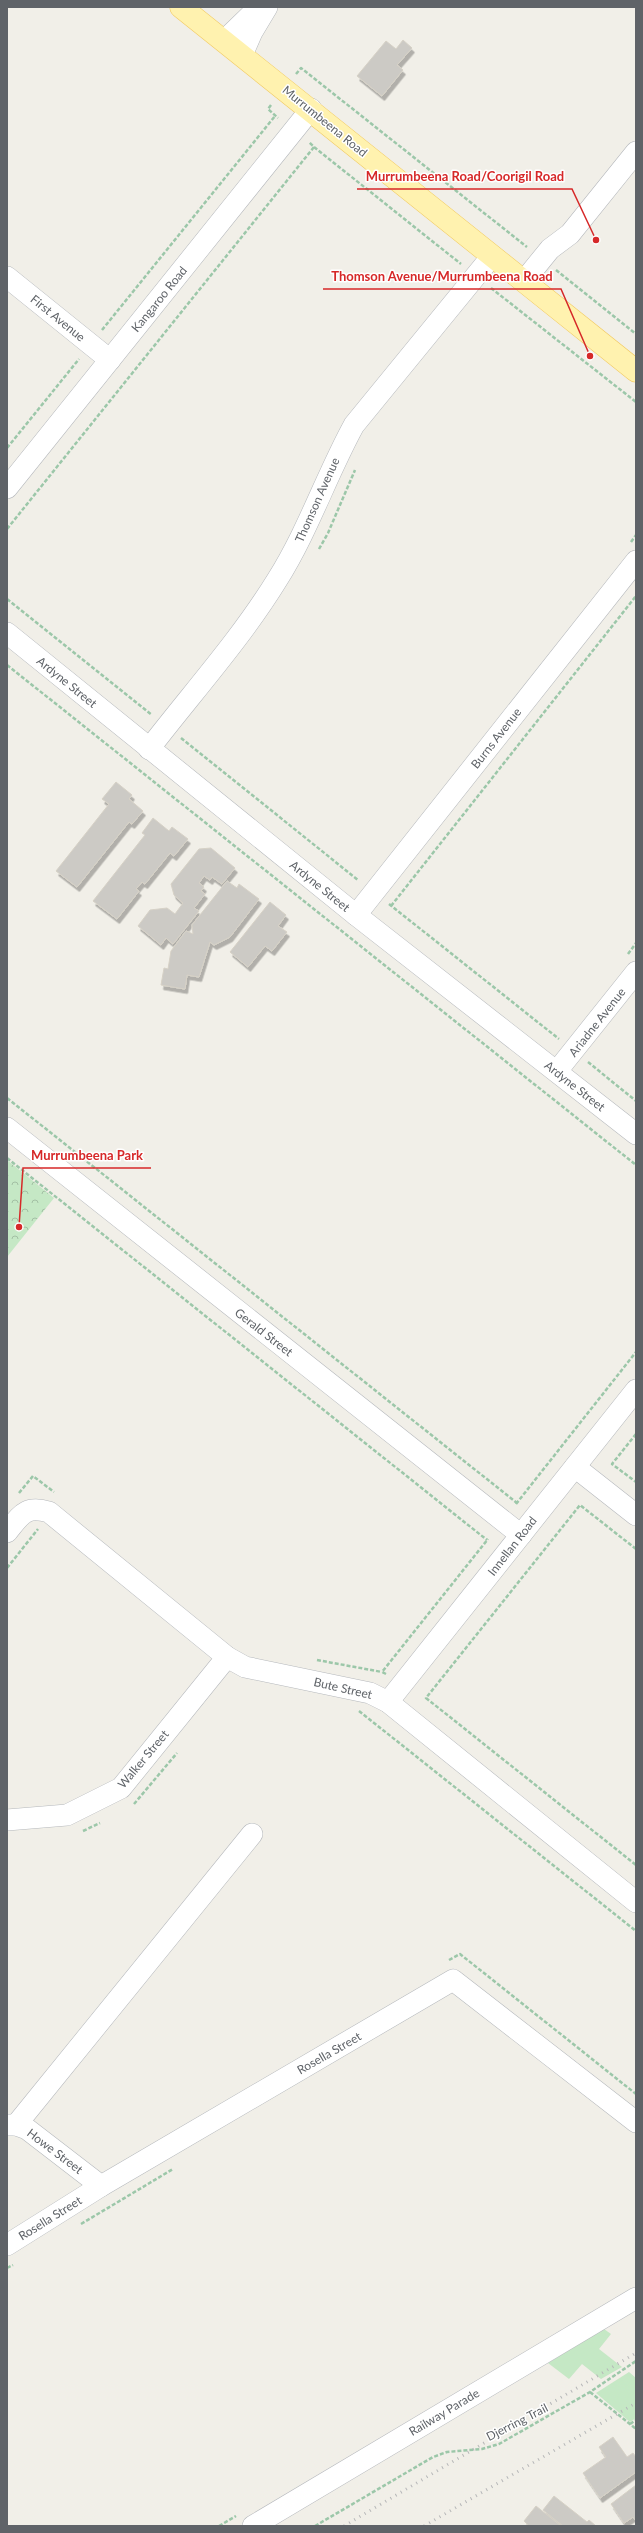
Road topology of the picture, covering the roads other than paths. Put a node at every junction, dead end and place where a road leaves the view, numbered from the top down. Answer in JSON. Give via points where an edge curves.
{"nodes":[{"id":1,"x":181,"y":7,"type":"edge"},
{"id":2,"x":259,"y":7,"type":"edge"},
{"id":3,"x":267,"y":7,"type":"edge"},
{"id":4,"x":224,"y":41,"type":"junction"},
{"id":5,"x":242,"y":55,"type":"junction"},
{"id":6,"x":311,"y":109,"type":"junction"},
{"id":7,"x":636,"y":152,"type":"edge"},
{"id":8,"x":492,"y":256,"type":"junction"},
{"id":9,"x":7,"y":277,"type":"edge"},
{"id":10,"x":529,"y":285,"type":"junction"},
{"id":11,"x":110,"y":360,"type":"junction"},
{"id":12,"x":636,"y":371,"type":"edge"},
{"id":13,"x":7,"y":488,"type":"edge"},
{"id":14,"x":636,"y":561,"type":"edge"},
{"id":15,"x":7,"y":633,"type":"edge"},
{"id":16,"x":150,"y":749,"type":"junction"},
{"id":17,"x":356,"y":915,"type":"junction"},
{"id":18,"x":636,"y":972,"type":"edge"},
{"id":19,"x":557,"y":1071,"type":"junction"},
{"id":20,"x":7,"y":1128,"type":"edge"},
{"id":21,"x":636,"y":1134,"type":"edge"},
{"id":22,"x":636,"y":1390,"type":"edge"},
{"id":23,"x":575,"y":1467,"type":"junction"},
{"id":24,"x":636,"y":1515,"type":"edge"},
{"id":25,"x":7,"y":1532,"type":"edge"},
{"id":26,"x":521,"y":1535,"type":"junction"},
{"id":27,"x":227,"y":1657,"type":"junction"},
{"id":28,"x":388,"y":1702,"type":"junction"},
{"id":29,"x":7,"y":1820,"type":"edge"},
{"id":30,"x":252,"y":1834,"type":"dead end"},
{"id":31,"x":636,"y":1902,"type":"edge"},
{"id":32,"x":636,"y":2122,"type":"edge"},
{"id":33,"x":12,"y":2125,"type":"edge"},
{"id":34,"x":100,"y":2186,"type":"junction"},
{"id":35,"x":7,"y":2245,"type":"edge"},
{"id":36,"x":636,"y":2298,"type":"edge"},
{"id":37,"x":253,"y":2526,"type":"edge"}],
"edges":[{"from":1,"to":4,"type":"main road","name":"Murrumbeena Road"},
{"from":2,"to":4,"type":"street"},
{"from":3,"to":5,"type":"street"},
{"from":4,"to":5,"type":"main road","name":"Murrumbeena Road"},
{"from":5,"to":6,"type":"main road","name":"Murrumbeena Road"},
{"from":6,"to":8,"type":"main road","name":"Murrumbeena Road"},
{"from":6,"to":11,"type":"street","name":"Kangaroo Road"},
{"from":7,"to":10,"type":"street","via":[[570,234],[560,257]]},
{"from":8,"to":10,"type":"main road","name":"Murrumbeena Road"},
{"from":8,"to":16,"type":"street","name":"Thomson Avenue","via":[[354,425],[338,454],[304,533],[278,579],[256,613]]},
{"from":9,"to":11,"type":"street","name":"First Avenue"},
{"from":10,"to":12,"type":"main road","name":"Murrumbeena Road"},
{"from":11,"to":13,"type":"street","name":"Kangaroo Road"},
{"from":14,"to":17,"type":"street","name":"Burns Avenue"},
{"from":15,"to":16,"type":"street","name":"Ardyne Street"},
{"from":16,"to":17,"type":"street","name":"Ardyne Street"},
{"from":17,"to":19,"type":"street","name":"Ardyne Street"},
{"from":18,"to":19,"type":"street","name":"Ariadne Avenue"},
{"from":19,"to":21,"type":"street","name":"Ardyne Street"},
{"from":20,"to":26,"type":"street","name":"Gerald Street"},
{"from":22,"to":23,"type":"street","name":"Innellan Road"},
{"from":23,"to":24,"type":"street"},
{"from":23,"to":26,"type":"street","name":"Innellan Road"},
{"from":25,"to":27,"type":"street","name":"Bute Street","via":[[23,1513],[34,1508],[48,1512]]},
{"from":26,"to":28,"type":"street","name":"Innellan Road"},
{"from":27,"to":28,"type":"street","name":"Bute Street","via":[[245,1667],[370,1692]]},
{"from":27,"to":29,"type":"street","name":"Walker Street","via":[[121,1788],[67,1815]]},
{"from":28,"to":31,"type":"street","name":"Bute Street"},
{"from":30,"to":33,"type":"street"},
{"from":32,"to":34,"type":"street","name":"Rosella Street","via":[[453,1980]]},
{"from":33,"to":34,"type":"street","name":"Howe Street","via":[[27,2129]]},
{"from":34,"to":35,"type":"street","name":"Rosella Street"},
{"from":36,"to":37,"type":"street","name":"Railway Parade"}]}
